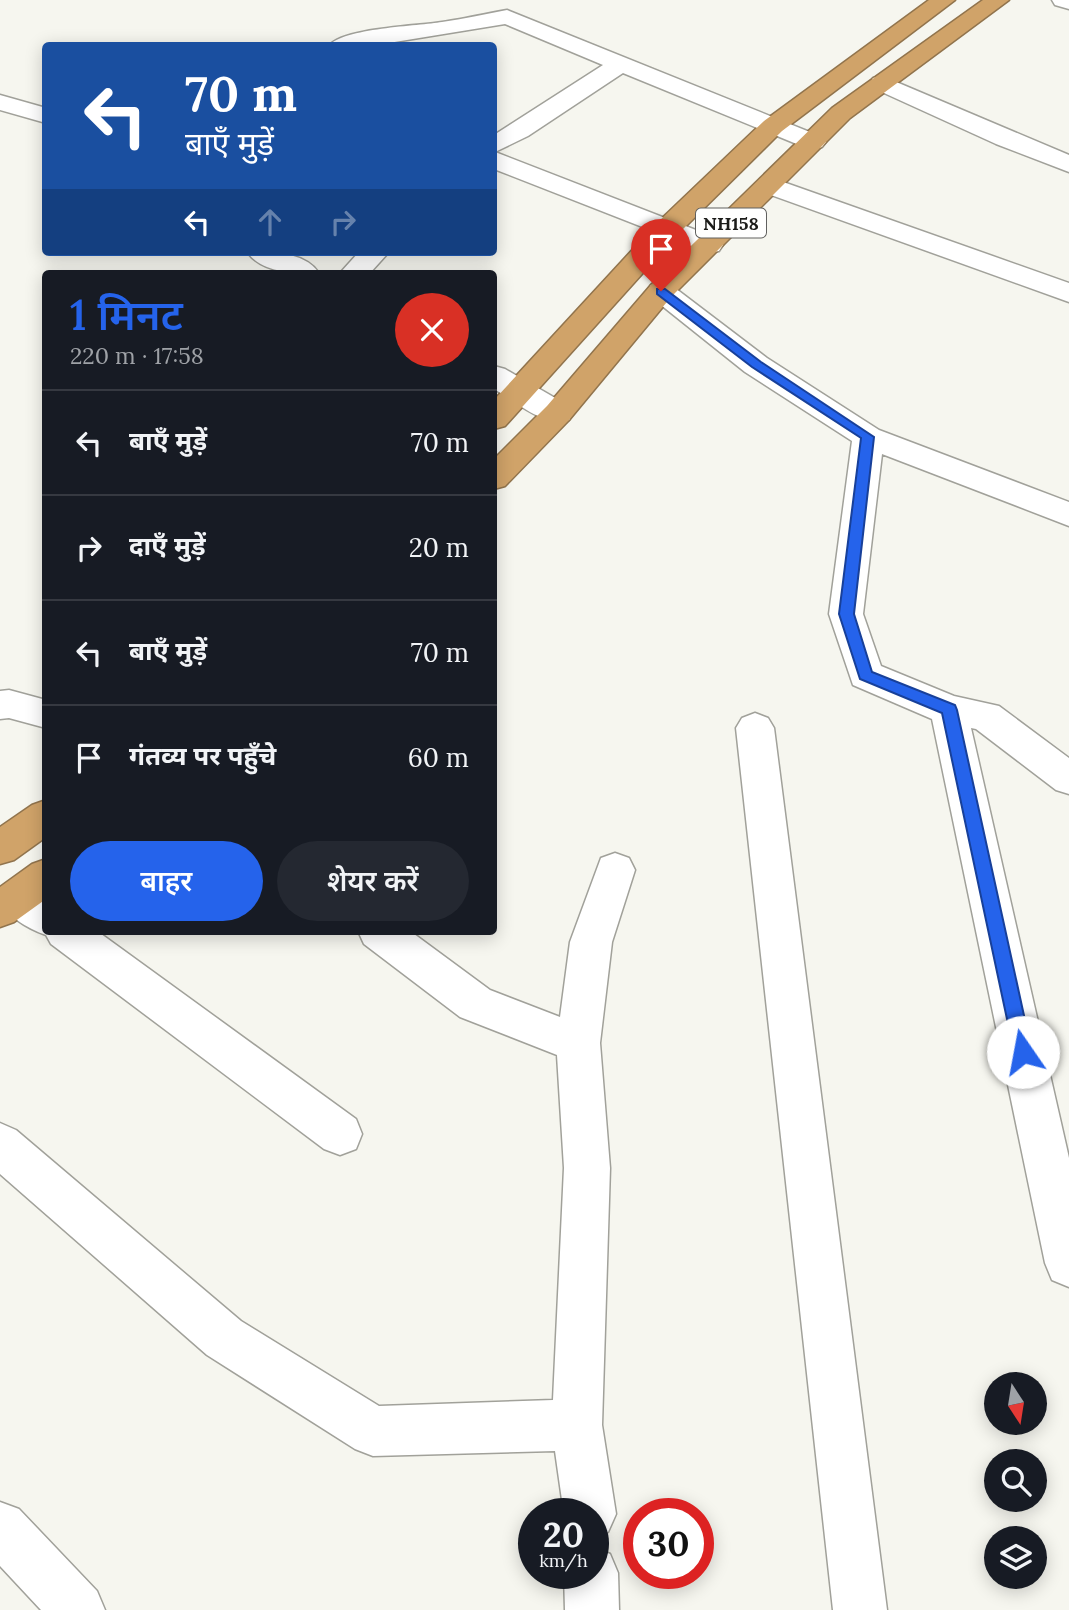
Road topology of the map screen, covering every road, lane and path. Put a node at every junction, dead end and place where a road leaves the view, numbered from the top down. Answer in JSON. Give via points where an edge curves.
{"nodes":[{"id":1,"x":944,"y":0,"type":"edge"},
{"id":2,"x":998,"y":0,"type":"edge"},
{"id":3,"x":1063,"y":0,"type":"edge"},
{"id":4,"x":1069,"y":2,"type":"edge"},
{"id":5,"x":444,"y":28,"type":"edge"},
{"id":6,"x":352,"y":42,"type":"edge"},
{"id":7,"x":621,"y":64,"type":"junction"},
{"id":8,"x":883,"y":83,"type":"junction"},
{"id":9,"x":0,"y":102,"type":"edge"},
{"id":10,"x":42,"y":114,"type":"edge"},
{"id":11,"x":773,"y":126,"type":"junction"},
{"id":12,"x":813,"y":142,"type":"junction"},
{"id":13,"x":497,"y":143,"type":"edge"},
{"id":14,"x":497,"y":161,"type":"edge"},
{"id":15,"x":1069,"y":164,"type":"edge"},
{"id":16,"x":769,"y":185,"type":"junction"},
{"id":17,"x":668,"y":228,"type":"junction"},
{"id":18,"x":709,"y":244,"type":"junction"},
{"id":19,"x":269,"y":256,"type":"edge"},
{"id":20,"x":371,"y":256,"type":"edge"},
{"id":21,"x":299,"y":270,"type":"edge"},
{"id":22,"x":357,"y":270,"type":"edge"},
{"id":23,"x":661,"y":291,"type":"junction"},
{"id":24,"x":1069,"y":293,"type":"edge"},
{"id":25,"x":497,"y":378,"type":"edge"},
{"id":26,"x":520,"y":391,"type":"junction"},
{"id":27,"x":558,"y":413,"type":"junction"},
{"id":28,"x":497,"y":416,"type":"edge"},
{"id":29,"x":868,"y":437,"type":"junction"},
{"id":30,"x":497,"y":475,"type":"edge"},
{"id":31,"x":1069,"y":515,"type":"edge"},
{"id":32,"x":0,"y":705,"type":"edge"},
{"id":33,"x":949,"y":710,"type":"junction"},
{"id":34,"x":42,"y":713,"type":"edge"},
{"id":35,"x":755,"y":728,"type":"dead end"},
{"id":36,"x":1069,"y":779,"type":"edge"},
{"id":37,"x":42,"y":820,"type":"edge"},
{"id":38,"x":0,"y":848,"type":"edge"},
{"id":39,"x":615,"y":870,"type":"dead end"},
{"id":40,"x":70,"y":935,"type":"edge"},
{"id":41,"x":383,"y":935,"type":"edge"},
{"id":42,"x":578,"y":1042,"type":"junction"},
{"id":43,"x":340,"y":1135,"type":"dead end"},
{"id":44,"x":0,"y":1145,"type":"edge"},
{"id":45,"x":1069,"y":1264,"type":"edge"},
{"id":46,"x":577,"y":1425,"type":"junction"},
{"id":47,"x":588,"y":1498,"type":"edge"},
{"id":48,"x":0,"y":1528,"type":"edge"},
{"id":49,"x":591,"y":1589,"type":"edge"},
{"id":50,"x":78,"y":1610,"type":"edge"},
{"id":51,"x":592,"y":1610,"type":"edge"},
{"id":52,"x":860,"y":1610,"type":"edge"}],
"edges":[{"from":1,"to":11,"type":"highway"},
{"from":2,"to":8,"type":"highway","number":"NH158"},
{"from":3,"to":4,"type":"street"},
{"from":5,"to":6,"type":"street"},
{"from":5,"to":7,"type":"street","via":[[506,17]]},
{"from":7,"to":11,"type":"street"},
{"from":7,"to":13,"type":"street"},
{"from":8,"to":12,"type":"highway","number":"NH158","via":[[841,113]]},
{"from":8,"to":15,"type":"street"},
{"from":9,"to":10,"type":"street"},
{"from":11,"to":12,"type":"street"},
{"from":11,"to":17,"type":"highway"},
{"from":12,"to":16,"type":"highway","number":"NH158"},
{"from":14,"to":17,"type":"street"},
{"from":16,"to":18,"type":"highway","number":"NH158"},
{"from":16,"to":24,"type":"street"},
{"from":17,"to":18,"type":"street"},
{"from":17,"to":26,"type":"highway"},
{"from":18,"to":23,"type":"highway","number":"NH158"},
{"from":19,"to":21,"type":"street"},
{"from":20,"to":22,"type":"street"},
{"from":23,"to":27,"type":"highway","number":"NH158"},
{"from":23,"to":29,"type":"street","via":[[756,365]]},
{"from":25,"to":26,"type":"street"},
{"from":26,"to":27,"type":"street"},
{"from":26,"to":28,"type":"highway"},
{"from":27,"to":30,"type":"highway","number":"NH158"},
{"from":29,"to":31,"type":"street"},
{"from":29,"to":33,"type":"street","via":[[846,614],[866,675]]},
{"from":32,"to":34,"type":"street"},
{"from":33,"to":36,"type":"street","via":[[986,716]]},
{"from":33,"to":45,"type":"street"},
{"from":35,"to":52,"type":"street"},
{"from":37,"to":38,"type":"highway"},
{"from":39,"to":42,"type":"street","via":[[591,942]]},
{"from":40,"to":43,"type":"street"},
{"from":41,"to":42,"type":"street","via":[[475,1004]]},
{"from":42,"to":46,"type":"street","via":[[587,1168]]},
{"from":44,"to":46,"type":"street","via":[[224,1338],[373,1431]]},
{"from":46,"to":47,"type":"street"},
{"from":48,"to":50,"type":"street"},
{"from":49,"to":51,"type":"street"}]}
